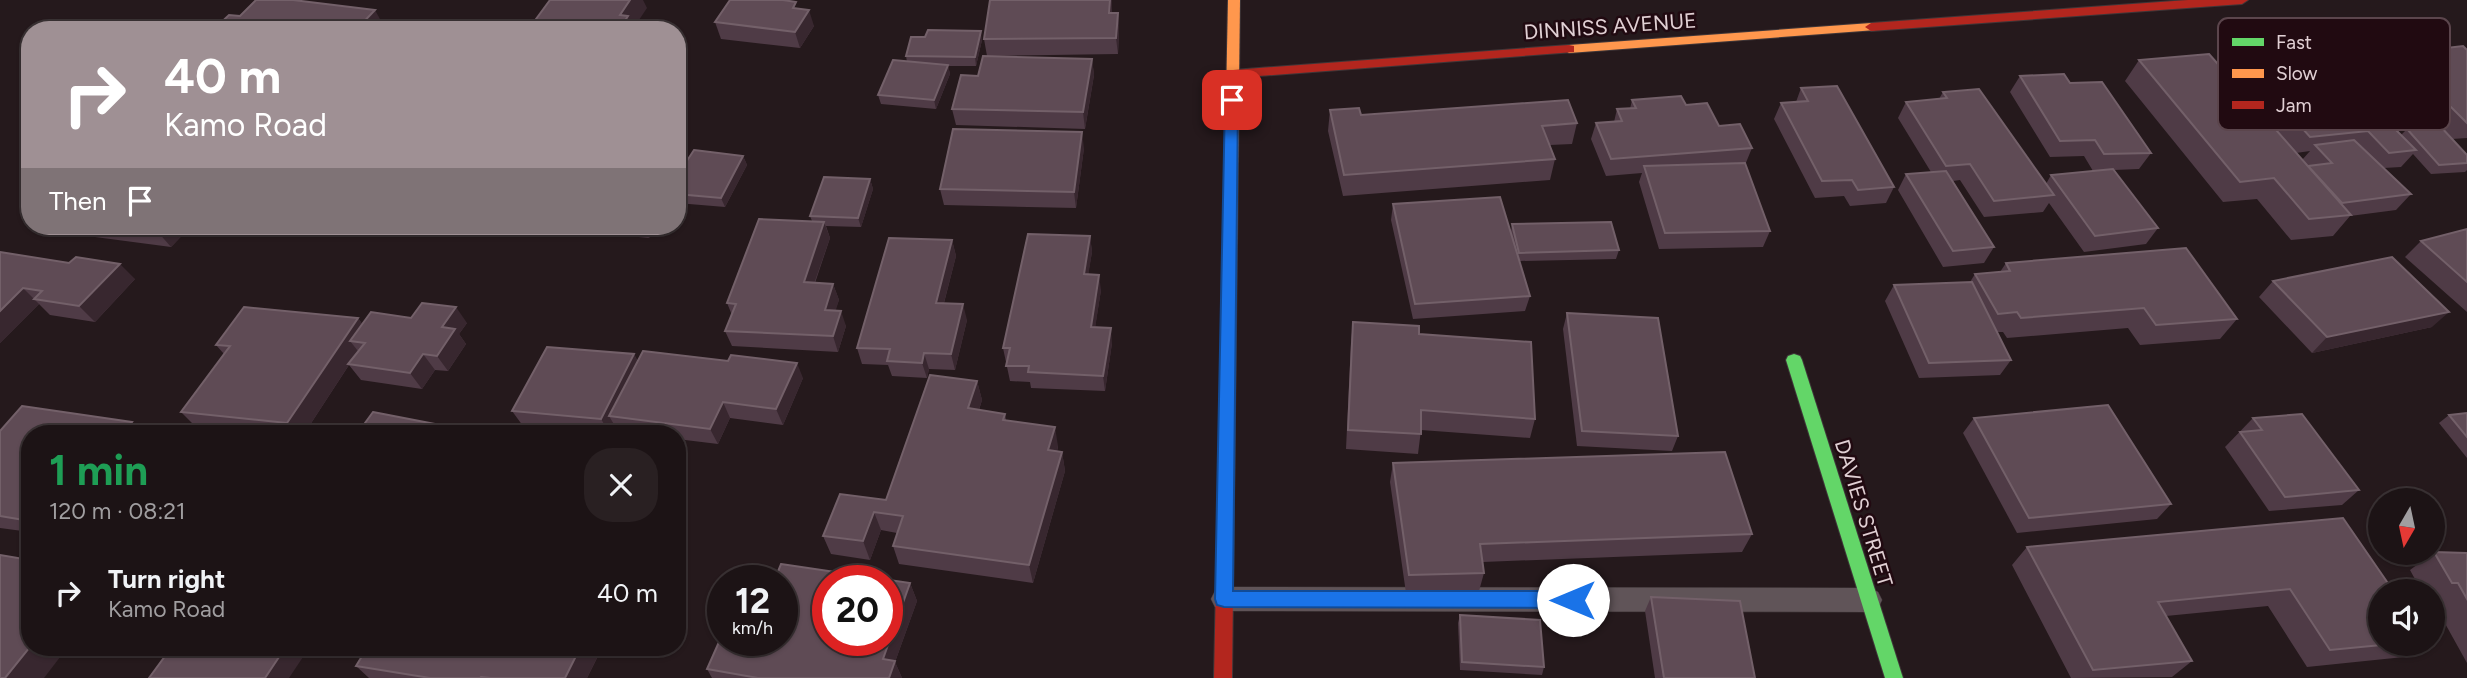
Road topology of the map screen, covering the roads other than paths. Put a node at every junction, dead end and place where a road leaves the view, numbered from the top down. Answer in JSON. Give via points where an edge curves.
{"nodes":[{"id":1,"x":1234,"y":0,"type":"edge"},
{"id":2,"x":2242,"y":0,"type":"edge"},
{"id":3,"x":1233,"y":74,"type":"junction"},
{"id":4,"x":1794,"y":360,"type":"dead end"},
{"id":5,"x":1224,"y":599,"type":"junction"},
{"id":6,"x":1869,"y":600,"type":"junction"},
{"id":7,"x":1223,"y":678,"type":"edge"},
{"id":8,"x":1894,"y":678,"type":"edge"}],
"edges":[{"from":1,"to":3,"type":"street"},
{"from":2,"to":3,"type":"street","name":"DINNISS AVENUE"},
{"from":3,"to":5,"type":"street"},
{"from":4,"to":6,"type":"street","name":"DAVIES STREET"},
{"from":5,"to":6,"type":"lane"},
{"from":5,"to":7,"type":"street"},
{"from":6,"to":8,"type":"street","name":"DAVIES STREET"}]}
